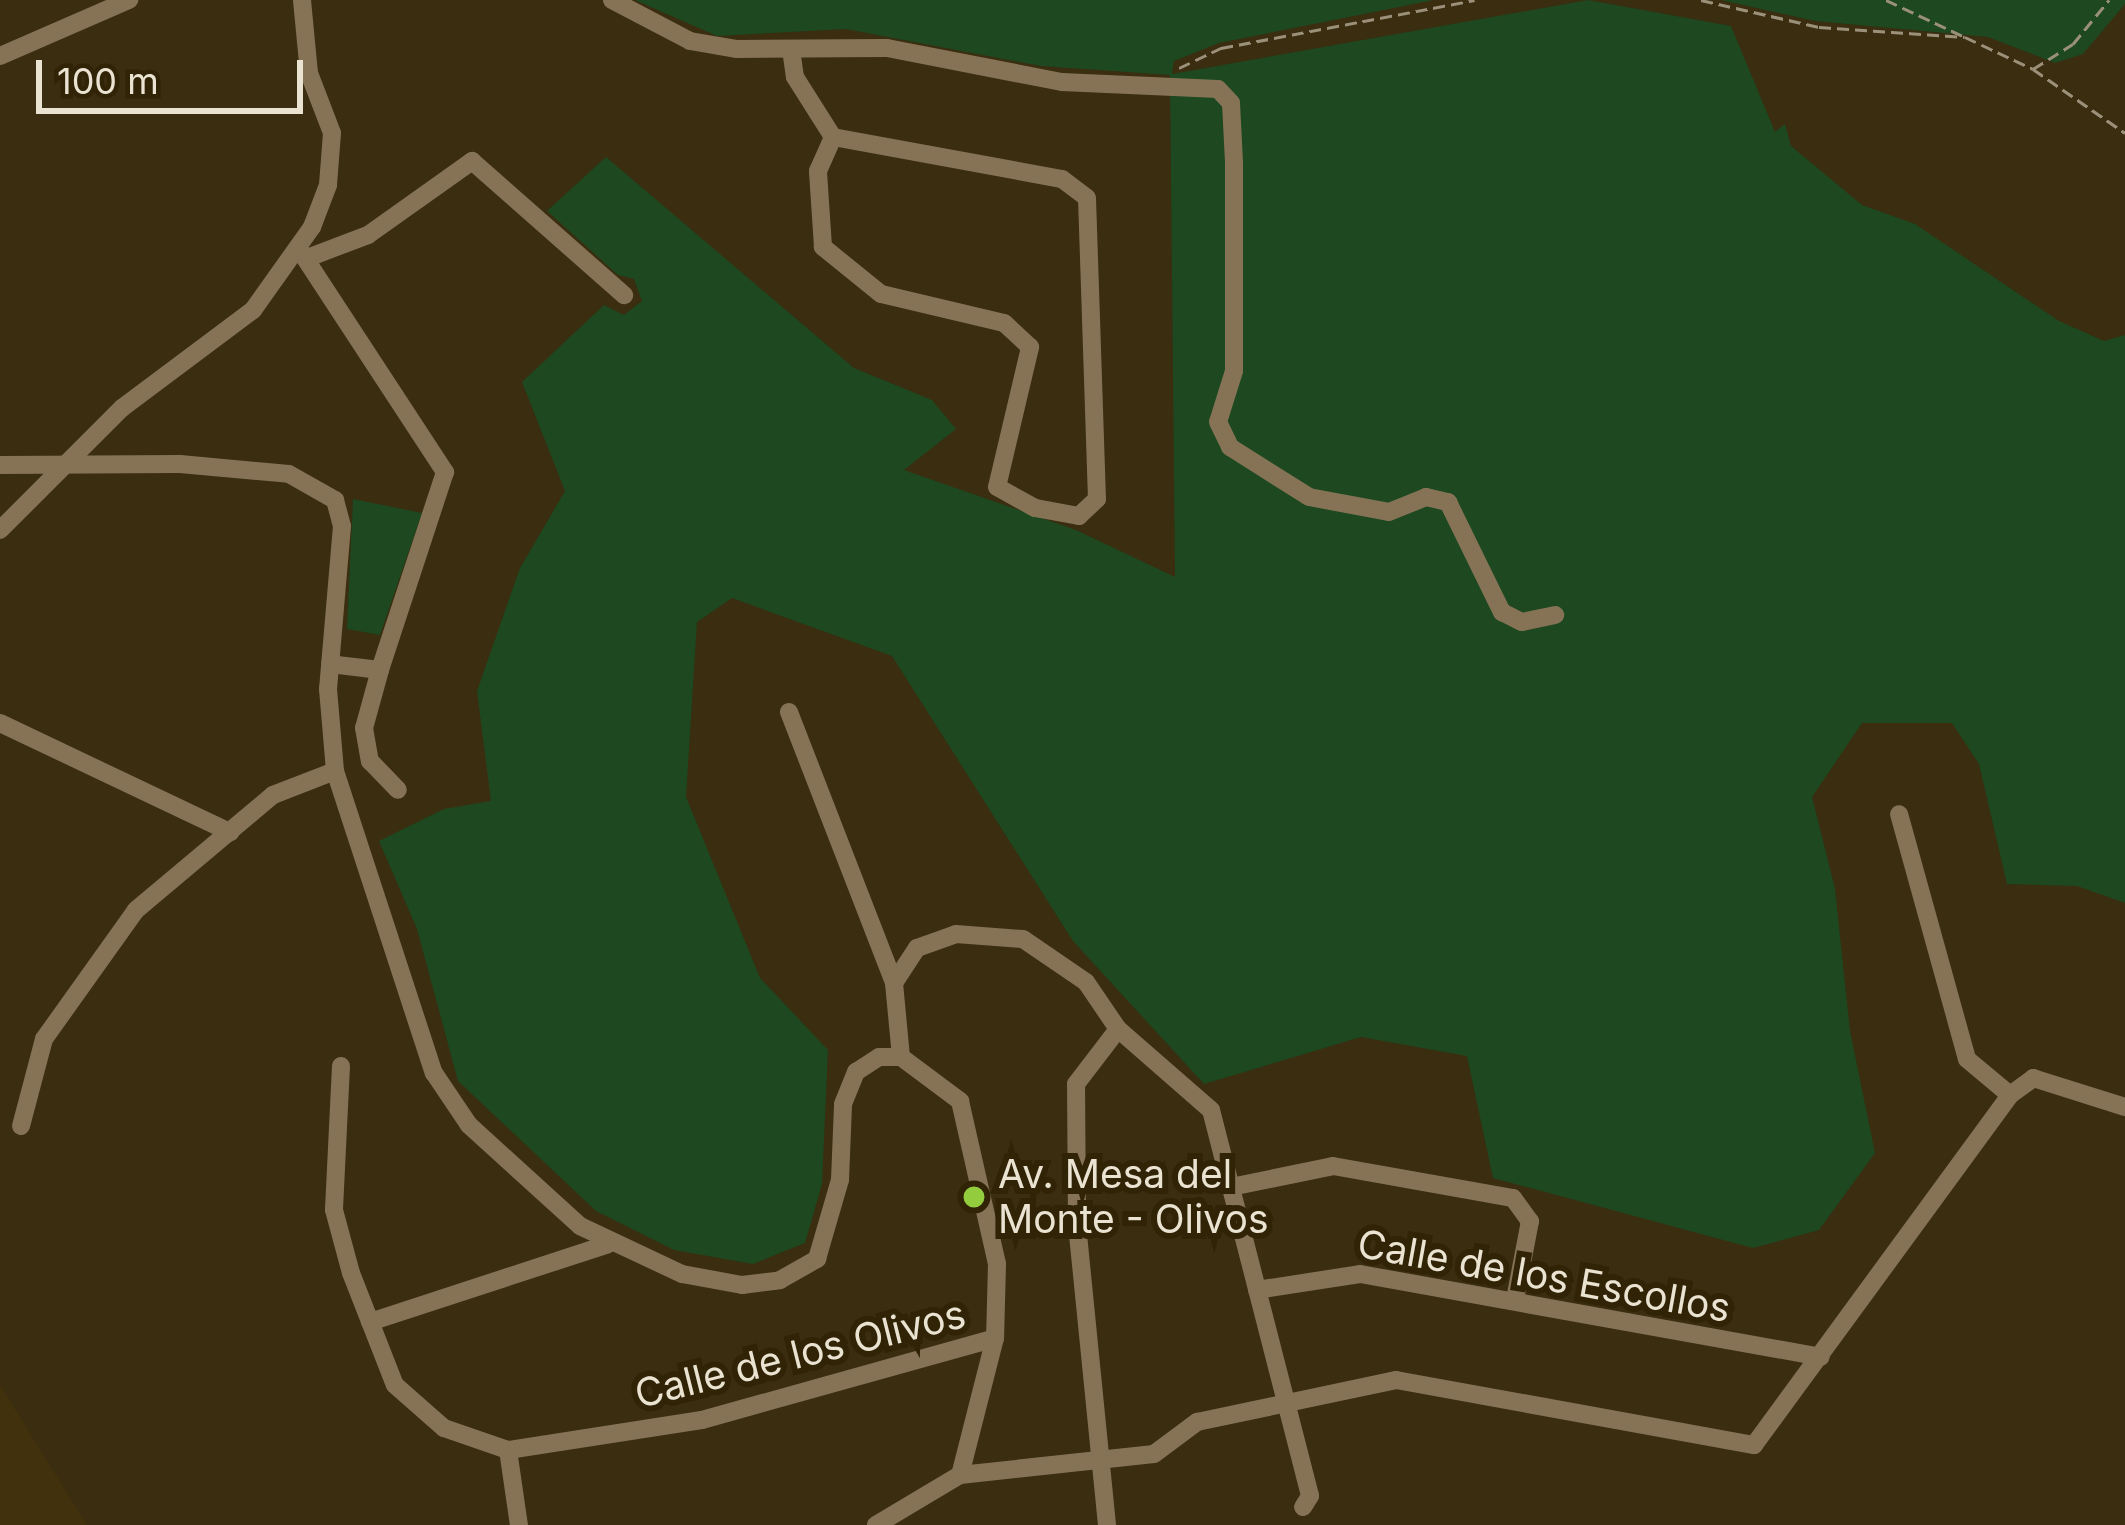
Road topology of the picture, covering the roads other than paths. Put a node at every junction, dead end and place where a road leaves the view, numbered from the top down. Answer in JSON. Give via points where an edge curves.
{"nodes":[{"id":1,"x":129,"y":0,"type":"edge"},
{"id":2,"x":302,"y":0,"type":"edge"},
{"id":3,"x":613,"y":0,"type":"edge"},
{"id":4,"x":791,"y":49,"type":"junction"},
{"id":5,"x":0,"y":56,"type":"edge"},
{"id":6,"x":833,"y":137,"type":"junction"},
{"id":7,"x":304,"y":253,"type":"junction"},
{"id":8,"x":625,"y":295,"type":"dead end"},
{"id":9,"x":63,"y":463,"type":"junction"},
{"id":10,"x":0,"y":466,"type":"edge"},
{"id":11,"x":0,"y":530,"type":"edge"},
{"id":12,"x":1555,"y":615,"type":"dead end"},
{"id":13,"x":330,"y":664,"type":"junction"},
{"id":14,"x":380,"y":670,"type":"junction"},
{"id":15,"x":789,"y":712,"type":"dead end"},
{"id":16,"x":0,"y":723,"type":"edge"},
{"id":17,"x":335,"y":771,"type":"junction"},
{"id":18,"x":398,"y":790,"type":"dead end"},
{"id":19,"x":1899,"y":814,"type":"dead end"},
{"id":20,"x":230,"y":832,"type":"junction"},
{"id":21,"x":894,"y":983,"type":"junction"},
{"id":22,"x":1118,"y":1029,"type":"junction"},
{"id":23,"x":901,"y":1057,"type":"junction"},
{"id":24,"x":341,"y":1066,"type":"dead end"},
{"id":25,"x":2010,"y":1095,"type":"junction"},
{"id":26,"x":2125,"y":1107,"type":"edge"},
{"id":27,"x":21,"y":1126,"type":"dead end"},
{"id":28,"x":1231,"y":1186,"type":"junction"},
{"id":29,"x":608,"y":1244,"type":"junction"},
{"id":30,"x":1257,"y":1290,"type":"junction"},
{"id":31,"x":1515,"y":1300,"type":"junction"},
{"id":32,"x":370,"y":1322,"type":"junction"},
{"id":33,"x":995,"y":1338,"type":"junction"},
{"id":34,"x":1821,"y":1358,"type":"junction"},
{"id":35,"x":1286,"y":1398,"type":"junction"},
{"id":36,"x":508,"y":1450,"type":"junction"},
{"id":37,"x":1096,"y":1462,"type":"junction"},
{"id":38,"x":959,"y":1474,"type":"junction"},
{"id":39,"x":1304,"y":1508,"type":"dead end"},
{"id":40,"x":882,"y":1522,"type":"edge"},
{"id":41,"x":520,"y":1525,"type":"edge"},
{"id":42,"x":1107,"y":1525,"type":"edge"}],
"edges":[{"from":1,"to":5,"type":"street"},
{"from":2,"to":7,"type":"street","via":[[310,73],[332,133],[328,185]]},
{"from":3,"to":4,"type":"street","via":[[690,41]]},
{"from":4,"to":6,"type":"street","via":[[795,77]]},
{"from":4,"to":12,"type":"street","via":[[887,48],[1062,82],[1218,89],[1231,104],[1234,371],[1218,422],[1230,447],[1309,497],[1389,512],[1426,497],[1448,502],[1502,612],[1522,622]]},
{"from":6,"to":6,"type":"street","via":[[1062,179],[1088,198],[1097,499],[1079,516],[1035,508],[997,487],[1030,346],[1004,323],[880,294],[823,247],[818,171]]},
{"from":7,"to":8,"type":"street","via":[[368,235],[472,161]]},
{"from":7,"to":9,"type":"street","via":[[253,310]]},
{"from":7,"to":14,"type":"street","via":[[446,472]]},
{"from":9,"to":10,"type":"street"},
{"from":9,"to":11,"type":"street"},
{"from":9,"to":13,"type":"street","via":[[289,474],[324,490],[342,526]]},
{"from":13,"to":14,"type":"street"},
{"from":13,"to":17,"type":"street"},
{"from":14,"to":18,"type":"street","via":[[364,728],[370,761]]},
{"from":15,"to":21,"type":"street"},
{"from":16,"to":20,"type":"street"},
{"from":17,"to":20,"type":"street","via":[[273,795]]},
{"from":17,"to":29,"type":"street","via":[[434,1073],[469,1125]]},
{"from":19,"to":25,"type":"street","via":[[1967,1059]]},
{"from":20,"to":27,"type":"street","via":[[122,928],[44,1039]]},
{"from":21,"to":22,"type":"street","via":[[917,948],[956,934],[1022,939],[1087,982]]},
{"from":21,"to":23,"type":"street"},
{"from":22,"to":28,"type":"street","via":[[1211,1110]]},
{"from":22,"to":37,"type":"street","via":[[1076,1084]]},
{"from":23,"to":29,"type":"street","via":[[879,1057],[856,1072],[843,1104],[840,1180],[818,1259],[780,1280],[742,1285],[682,1274]]},
{"from":23,"to":33,"type":"street","via":[[960,1101],[997,1264]]},
{"from":24,"to":32,"type":"street","name":"Calle de los Olivos","via":[[334,1210]]},
{"from":25,"to":26,"type":"street","via":[[2033,1078]]},
{"from":25,"to":34,"type":"street"},
{"from":28,"to":30,"type":"street"},
{"from":28,"to":31,"type":"street","via":[[1333,1166],[1513,1198],[1530,1220]]},
{"from":29,"to":32,"type":"street"},
{"from":30,"to":31,"type":"street","name":"Calle de los Escollos","via":[[1360,1274]]},
{"from":30,"to":35,"type":"street"},
{"from":31,"to":34,"type":"street","name":"Calle de los Escollos"},
{"from":32,"to":36,"type":"street","name":"Calle de los Olivos","via":[[395,1385],[444,1428]]},
{"from":33,"to":36,"type":"street","name":"Calle de los Olivos","via":[[702,1420]]},
{"from":33,"to":38,"type":"street"},
{"from":34,"to":35,"type":"street","via":[[1754,1445],[1396,1380]]},
{"from":35,"to":37,"type":"street","via":[[1197,1422],[1154,1454]]},
{"from":35,"to":39,"type":"street","via":[[1310,1496]]},
{"from":36,"to":41,"type":"street"},
{"from":37,"to":38,"type":"street"},
{"from":37,"to":42,"type":"street"},
{"from":38,"to":40,"type":"street"}]}
